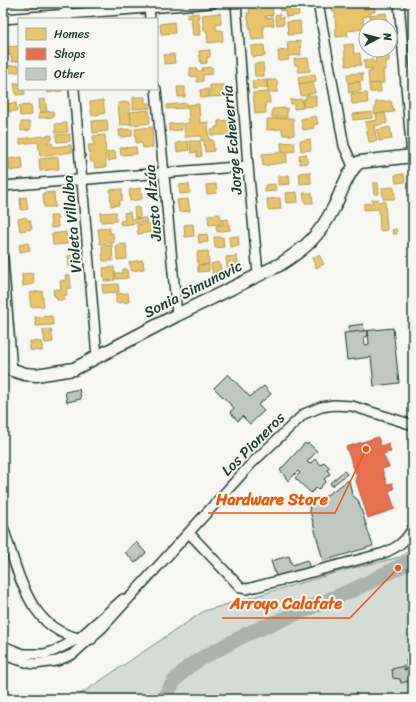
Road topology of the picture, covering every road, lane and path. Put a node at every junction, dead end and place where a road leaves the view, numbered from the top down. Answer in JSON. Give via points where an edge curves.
{"nodes":[{"id":1,"x":66,"y":3,"type":"edge"},
{"id":2,"x":213,"y":3,"type":"edge"},
{"id":3,"x":236,"y":3,"type":"edge"},
{"id":4,"x":318,"y":3,"type":"edge"},
{"id":5,"x":399,"y":3,"type":"edge"},
{"id":6,"x":149,"y":5,"type":"edge"},
{"id":7,"x":67,"y":16,"type":"edge"},
{"id":8,"x":18,"y":18,"type":"edge"},
{"id":9,"x":24,"y":18,"type":"edge"},
{"id":10,"x":150,"y":18,"type":"edge"},
{"id":11,"x":3,"y":19,"type":"edge"},
{"id":12,"x":74,"y":90,"type":"edge"},
{"id":13,"x":156,"y":90,"type":"edge"},
{"id":14,"x":413,"y":156,"type":"edge"},
{"id":15,"x":248,"y":166,"type":"junction"},
{"id":16,"x":353,"y":166,"type":"junction"},
{"id":17,"x":164,"y":174,"type":"junction"},
{"id":18,"x":83,"y":180,"type":"junction"},
{"id":19,"x":3,"y":186,"type":"edge"},
{"id":20,"x":3,"y":259,"type":"edge"},
{"id":21,"x":258,"y":274,"type":"junction"},
{"id":22,"x":177,"y":315,"type":"junction"},
{"id":23,"x":97,"y":358,"type":"junction"},
{"id":24,"x":7,"y":368,"type":"edge"},
{"id":25,"x":413,"y":425,"type":"edge"},
{"id":26,"x":3,"y":527,"type":"edge"},
{"id":27,"x":413,"y":528,"type":"edge"},
{"id":28,"x":189,"y":533,"type":"junction"},
{"id":29,"x":130,"y":596,"type":"junction"},
{"id":30,"x":78,"y":639,"type":"junction"},
{"id":31,"x":92,"y":639,"type":"junction"},
{"id":32,"x":3,"y":646,"type":"edge"},
{"id":33,"x":3,"y":655,"type":"edge"}],
"edges":[{"from":1,"to":7,"type":"street"},
{"from":2,"to":6,"type":"street"},
{"from":3,"to":15,"type":"street","name":"Jorge Echeverría"},
{"from":4,"to":16,"type":"street","via":[[344,146]]},
{"from":5,"to":14,"type":"street"},
{"from":6,"to":7,"type":"street"},
{"from":6,"to":10,"type":"street"},
{"from":7,"to":9,"type":"street"},
{"from":8,"to":11,"type":"street"},
{"from":12,"to":18,"type":"street","name":"Violeta Villalba"},
{"from":13,"to":17,"type":"street","name":"Justo Alzúa"},
{"from":14,"to":16,"type":"street","via":[[360,162]]},
{"from":15,"to":17,"type":"street"},
{"from":15,"to":21,"type":"street","name":"Jorge Echeverría"},
{"from":16,"to":21,"type":"street","name":"Sonia Simunovic","via":[[334,208],[314,239],[293,256]]},
{"from":17,"to":18,"type":"street"},
{"from":17,"to":22,"type":"street","name":"Justo Alzúa"},
{"from":18,"to":19,"type":"street"},
{"from":18,"to":23,"type":"street","name":"Violeta Villalba"},
{"from":20,"to":24,"type":"street"},
{"from":21,"to":22,"type":"street","name":"Sonia Simunovic"},
{"from":22,"to":23,"type":"street","name":"Sonia Simunovic"},
{"from":23,"to":24,"type":"street","name":"Sonia Simunovic","via":[[74,369],[36,375]]},
{"from":25,"to":28,"type":"street","name":"Los Pioneros","via":[[352,406],[334,405],[314,409],[298,419],[251,464]]},
{"from":26,"to":30,"type":"street","via":[[27,593],[38,615],[54,630]]},
{"from":27,"to":28,"type":"street","via":[[407,540],[384,553],[247,589],[241,588]]},
{"from":28,"to":29,"type":"street","name":"Los Pioneros"},
{"from":29,"to":30,"type":"street","name":"Los Pioneros","via":[[120,601]]},
{"from":29,"to":31,"type":"street","name":"Los Pioneros"},
{"from":30,"to":31,"type":"street"},
{"from":30,"to":32,"type":"street","name":"Los Pioneros","via":[[44,654],[23,654]]},
{"from":31,"to":33,"type":"street","name":"Los Pioneros","via":[[73,654],[50,663],[29,664]]}]}
